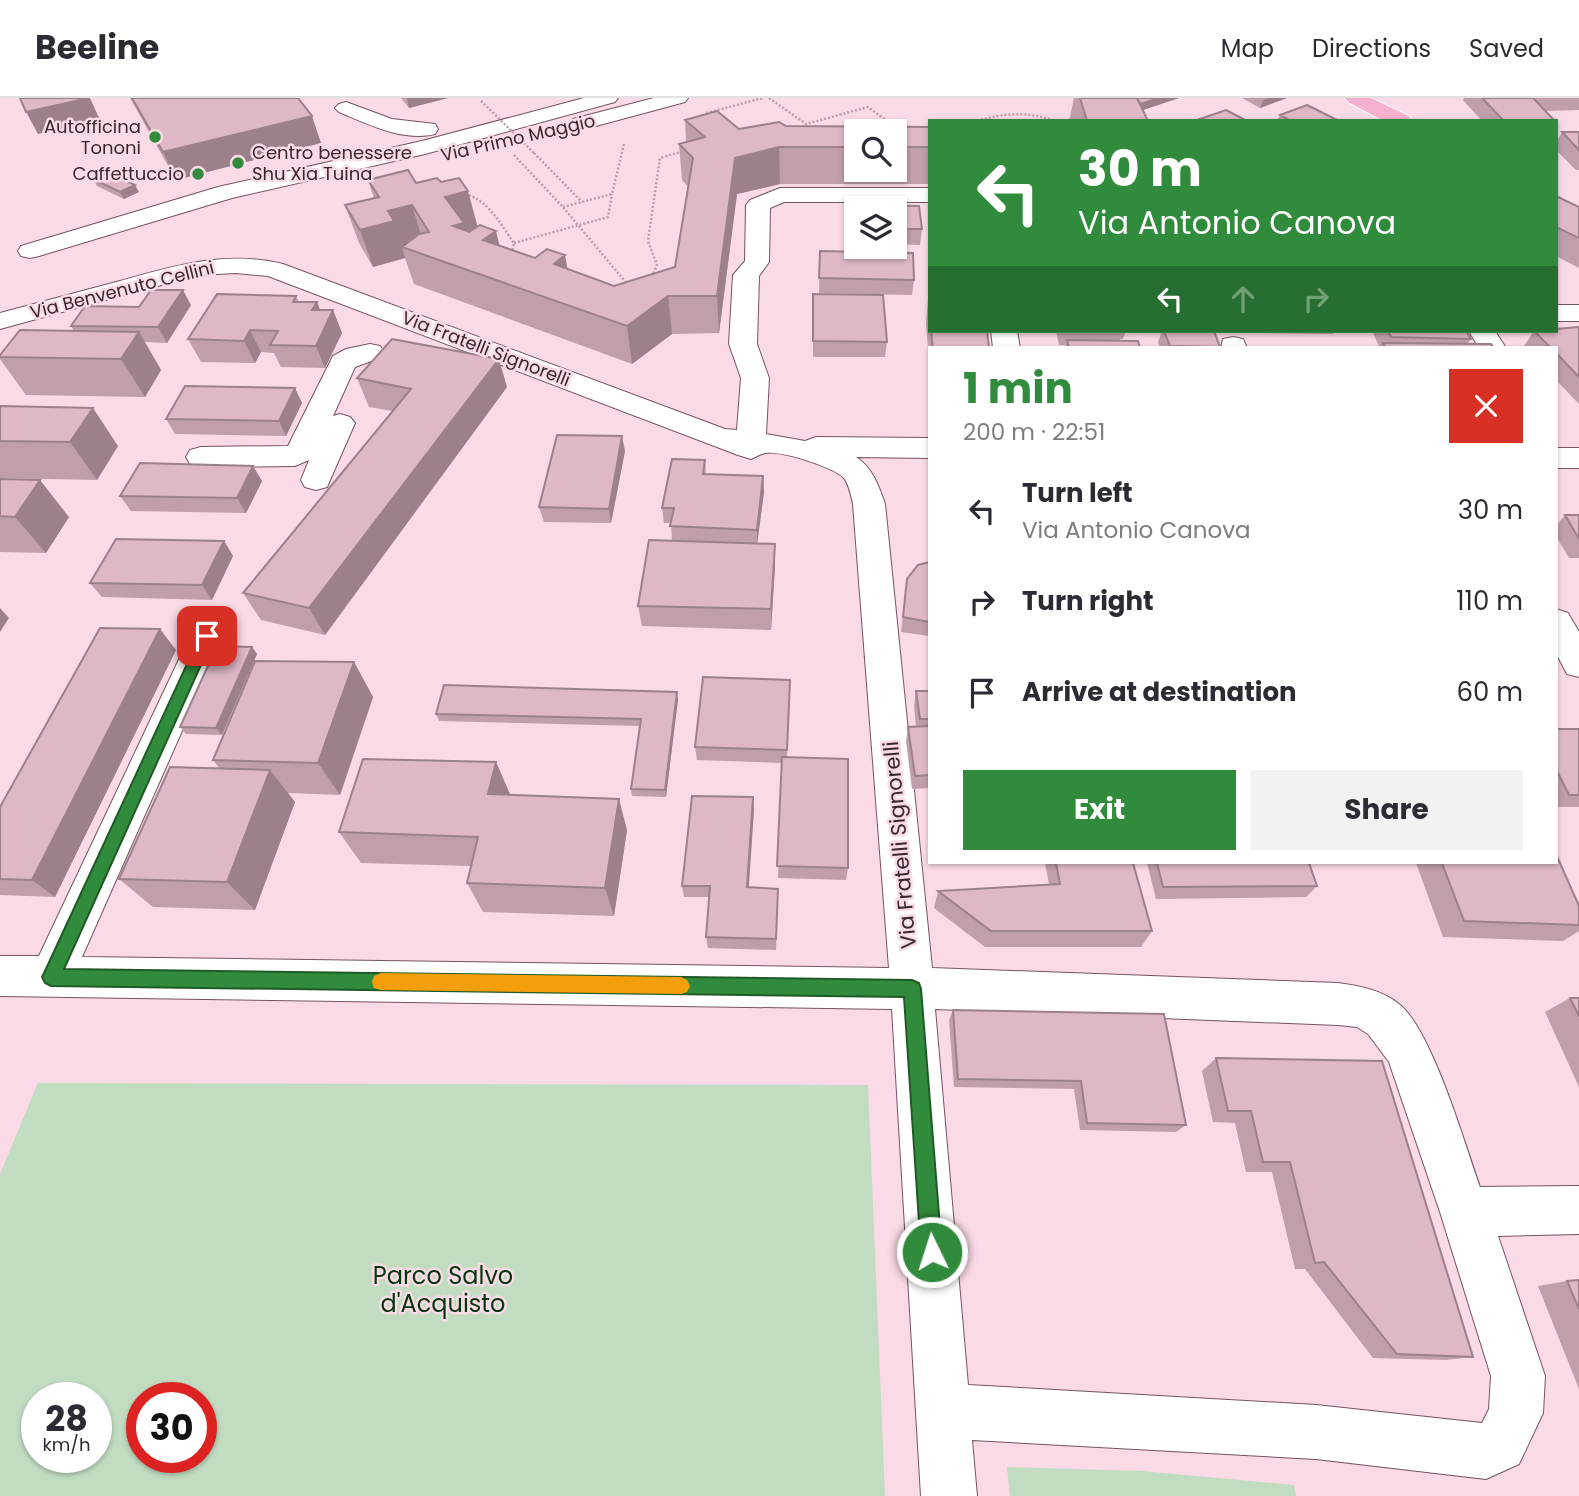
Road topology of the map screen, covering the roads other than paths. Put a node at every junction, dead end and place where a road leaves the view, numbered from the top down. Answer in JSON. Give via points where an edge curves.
{"nodes":[{"id":1,"x":542,"y":98,"type":"edge"},
{"id":2,"x":607,"y":98,"type":"edge"},
{"id":3,"x":678,"y":98,"type":"edge"},
{"id":4,"x":1355,"y":98,"type":"edge"},
{"id":5,"x":342,"y":103,"type":"edge"},
{"id":6,"x":1397,"y":119,"type":"edge"},
{"id":7,"x":426,"y":138,"type":"junction"},
{"id":8,"x":349,"y":144,"type":"junction"},
{"id":9,"x":316,"y":181,"type":"junction"},
{"id":10,"x":928,"y":195,"type":"edge"},
{"id":11,"x":168,"y":208,"type":"junction"},
{"id":12,"x":246,"y":265,"type":"joint"},
{"id":13,"x":388,"y":312,"type":"junction"},
{"id":14,"x":1558,"y":313,"type":"edge"},
{"id":15,"x":1579,"y":313,"type":"edge"},
{"id":16,"x":0,"y":321,"type":"edge"},
{"id":17,"x":370,"y":352,"type":"junction"},
{"id":18,"x":742,"y":443,"type":"junction"},
{"id":19,"x":787,"y":447,"type":"junction"},
{"id":20,"x":928,"y":448,"type":"edge"},
{"id":21,"x":201,"y":457,"type":"dead end"},
{"id":22,"x":316,"y":480,"type":"dead end"},
{"id":23,"x":864,"y":487,"type":"junction"},
{"id":24,"x":1558,"y":626,"type":"edge"},
{"id":25,"x":207,"y":636,"type":"dead end"},
{"id":26,"x":1579,"y":664,"type":"edge"},
{"id":27,"x":0,"y":976,"type":"edge"},
{"id":28,"x":51,"y":977,"type":"junction"},
{"id":29,"x":912,"y":989,"type":"junction"},
{"id":30,"x":1579,"y":1210,"type":"edge"},
{"id":31,"x":1465,"y":1212,"type":"junction"},
{"id":32,"x":943,"y":1410,"type":"junction"},
{"id":33,"x":949,"y":1496,"type":"edge"}],
"edges":[{"from":1,"to":7,"type":"street","name":"Via Primo Maggio"},
{"from":2,"to":7,"type":"street","name":"Via Primo Maggio"},
{"from":3,"to":9,"type":"street","name":"Via Primo Maggio","via":[[524,138]]},
{"from":4,"to":6,"type":"main road"},
{"from":5,"to":7,"type":"street"},
{"from":5,"to":8,"type":"street","via":[[357,127]]},
{"from":7,"to":8,"type":"street","name":"Via Primo Maggio"},
{"from":7,"to":9,"type":"street","name":"Via Primo Maggio"},
{"from":7,"to":11,"type":"street","name":"Via Primo Maggio"},
{"from":8,"to":11,"type":"street","name":"Via Primo Maggio"},
{"from":9,"to":11,"type":"street","name":"Via Primo Maggio","via":[[20,254]]},
{"from":10,"to":18,"type":"street","via":[[780,195],[758,205],[757,262],[746,275],[743,344],[755,378]]},
{"from":12,"to":13,"type":"street","name":"Via Fratelli Signorelli","via":[[274,269]]},
{"from":12,"to":16,"type":"street","name":"Via Benvenuto Cellini","via":[[197,268]]},
{"from":13,"to":17,"type":"street"},
{"from":13,"to":18,"type":"street","name":"Via Fratelli Signorelli"},
{"from":14,"to":15,"type":"street"},
{"from":17,"to":21,"type":"street","via":[[343,362],[302,450],[295,456]]},
{"from":17,"to":22,"type":"street"},
{"from":18,"to":19,"type":"street","name":"Via Fratelli Signorelli"},
{"from":18,"to":23,"type":"street","name":"Via Fratelli Signorelli","via":[[834,482]]},
{"from":19,"to":20,"type":"street"},
{"from":19,"to":23,"type":"street","name":"Via Fratelli Signorelli","via":[[848,466]]},
{"from":23,"to":29,"type":"street","name":"Via Fratelli Signorelli","via":[[873,528]]},
{"from":24,"to":26,"type":"street"},
{"from":25,"to":28,"type":"street"},
{"from":27,"to":28,"type":"street"},
{"from":28,"to":29,"type":"street"},
{"from":29,"to":31,"type":"street","via":[[1363,1007],[1384,1019],[1408,1052]]},
{"from":29,"to":32,"type":"street","name":"Via Fratelli Signorelli"},
{"from":30,"to":31,"type":"street"},
{"from":31,"to":32,"type":"street","via":[[1518,1376],[1516,1413],[1500,1445],[1486,1451],[1316,1432]]},
{"from":32,"to":33,"type":"street","name":"Via Fratelli Signorelli"}]}
